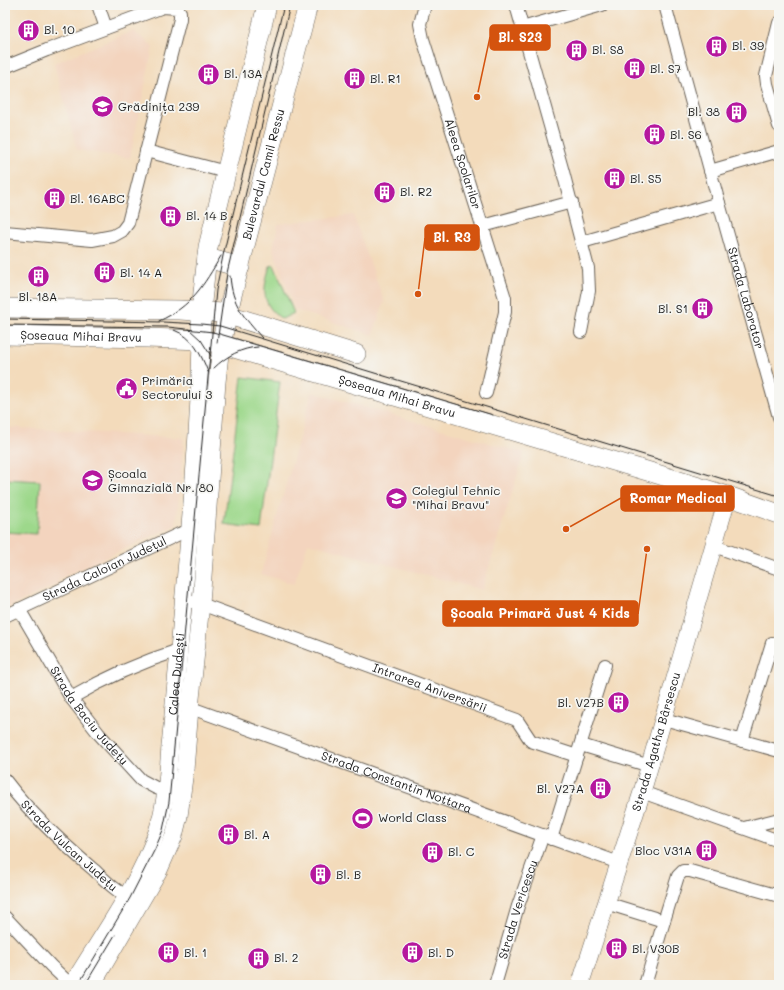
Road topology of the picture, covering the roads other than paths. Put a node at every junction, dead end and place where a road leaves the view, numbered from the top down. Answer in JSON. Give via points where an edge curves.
{"nodes":[{"id":1,"x":98,"y":5,"type":"edge"},
{"id":2,"x":267,"y":5,"type":"edge"},
{"id":3,"x":308,"y":5,"type":"edge"},
{"id":4,"x":424,"y":5,"type":"edge"},
{"id":5,"x":516,"y":5,"type":"edge"},
{"id":6,"x":602,"y":5,"type":"edge"},
{"id":7,"x":665,"y":5,"type":"edge"},
{"id":8,"x":779,"y":23,"type":"edge"},
{"id":9,"x":106,"y":28,"type":"junction"},
{"id":10,"x":522,"y":28,"type":"junction"},
{"id":11,"x":5,"y":67,"type":"edge"},
{"id":12,"x":779,"y":126,"type":"edge"},
{"id":13,"x":146,"y":151,"type":"junction"},
{"id":14,"x":779,"y":151,"type":"edge"},
{"id":15,"x":710,"y":171,"type":"junction"},
{"id":16,"x":226,"y":172,"type":"junction"},
{"id":17,"x":572,"y":202,"type":"junction"},
{"id":18,"x":718,"y":203,"type":"junction"},
{"id":19,"x":483,"y":226,"type":"junction"},
{"id":20,"x":5,"y":232,"type":"edge"},
{"id":21,"x":582,"y":242,"type":"junction"},
{"id":22,"x":207,"y":258,"type":"junction"},
{"id":23,"x":240,"y":267,"type":"junction"},
{"id":24,"x":5,"y":308,"type":"edge"},
{"id":25,"x":157,"y":310,"type":"junction"},
{"id":26,"x":201,"y":311,"type":"junction"},
{"id":27,"x":227,"y":315,"type":"junction"},
{"id":28,"x":272,"y":328,"type":"junction"},
{"id":29,"x":581,"y":332,"type":"dead end"},
{"id":30,"x":5,"y":335,"type":"edge"},
{"id":31,"x":156,"y":338,"type":"junction"},
{"id":32,"x":201,"y":340,"type":"junction"},
{"id":33,"x":221,"y":344,"type":"junction"},
{"id":34,"x":356,"y":354,"type":"dead end"},
{"id":35,"x":265,"y":357,"type":"junction"},
{"id":36,"x":486,"y":393,"type":"dead end"},
{"id":37,"x":779,"y":417,"type":"edge"},
{"id":38,"x":728,"y":496,"type":"junction"},
{"id":39,"x":779,"y":514,"type":"edge"},
{"id":40,"x":207,"y":528,"type":"junction"},
{"id":41,"x":189,"y":531,"type":"junction"},
{"id":42,"x":714,"y":546,"type":"junction"},
{"id":43,"x":779,"y":569,"type":"edge"},
{"id":44,"x":183,"y":600,"type":"junction"},
{"id":45,"x":201,"y":604,"type":"junction"},
{"id":46,"x":19,"y":609,"type":"junction"},
{"id":47,"x":5,"y":616,"type":"edge"},
{"id":48,"x":772,"y":643,"type":"dead end"},
{"id":49,"x":179,"y":650,"type":"junction"},
{"id":50,"x":605,"y":665,"type":"dead end"},
{"id":51,"x":71,"y":698,"type":"junction"},
{"id":52,"x":174,"y":702,"type":"junction"},
{"id":53,"x":190,"y":708,"type":"junction"},
{"id":54,"x":664,"y":719,"type":"junction"},
{"id":55,"x":742,"y":741,"type":"junction"},
{"id":56,"x":579,"y":751,"type":"junction"},
{"id":57,"x":779,"y":751,"type":"edge"},
{"id":58,"x":650,"y":766,"type":"junction"},
{"id":59,"x":5,"y":780,"type":"edge"},
{"id":60,"x":165,"y":792,"type":"junction"},
{"id":61,"x":642,"y":792,"type":"junction"},
{"id":62,"x":183,"y":796,"type":"junction"},
{"id":63,"x":779,"y":819,"type":"edge"},
{"id":64,"x":744,"y":828,"type":"junction"},
{"id":65,"x":547,"y":837,"type":"junction"},
{"id":66,"x":779,"y":841,"type":"edge"},
{"id":67,"x":618,"y":863,"type":"junction"},
{"id":68,"x":779,"y":896,"type":"edge"},
{"id":69,"x":133,"y":900,"type":"junction"},
{"id":70,"x":606,"y":903,"type":"junction"},
{"id":71,"x":5,"y":917,"type":"edge"},
{"id":72,"x":664,"y":921,"type":"junction"},
{"id":73,"x":72,"y":985,"type":"edge"},
{"id":74,"x":92,"y":985,"type":"edge"},
{"id":75,"x":494,"y":985,"type":"edge"},
{"id":76,"x":580,"y":985,"type":"edge"},
{"id":77,"x":645,"y":985,"type":"edge"}],
"edges":[{"from":1,"to":9,"type":"street"},
{"from":2,"to":16,"type":"main road"},
{"from":3,"to":23,"type":"main road","name":"Bulevardul Camil Ressu"},
{"from":4,"to":19,"type":"street","name":"Aleea Școlarilor","via":[[420,24],[423,39]]},
{"from":5,"to":10,"type":"street"},
{"from":6,"to":10,"type":"street"},
{"from":7,"to":15,"type":"street","name":"Strada Laborator"},
{"from":8,"to":12,"type":"street","via":[[766,76]]},
{"from":9,"to":11,"type":"street"},
{"from":9,"to":13,"type":"street","via":[[163,8],[177,8],[180,12]]},
{"from":10,"to":17,"type":"street"},
{"from":13,"to":16,"type":"street"},
{"from":13,"to":20,"type":"street","via":[[128,223],[118,234],[92,240]]},
{"from":14,"to":15,"type":"street"},
{"from":15,"to":18,"type":"street","name":"Strada Laborator"},
{"from":16,"to":22,"type":"main road"},
{"from":17,"to":19,"type":"street"},
{"from":17,"to":21,"type":"street"},
{"from":18,"to":21,"type":"street"},
{"from":18,"to":37,"type":"street","name":"Strada Laborator"},
{"from":19,"to":36,"type":"street","name":"Aleea Școlarilor","via":[[506,305]]},
{"from":21,"to":29,"type":"street","via":[[588,268],[589,291]]},
{"from":22,"to":23,"type":"main road"},
{"from":22,"to":26,"type":"main road"},
{"from":23,"to":27,"type":"main road","name":"Bulevardul Camil Ressu"},
{"from":24,"to":25,"type":"main road"},
{"from":25,"to":26,"type":"main road"},
{"from":25,"to":31,"type":"main road"},
{"from":26,"to":27,"type":"main road"},
{"from":26,"to":32,"type":"main road"},
{"from":27,"to":28,"type":"main road"},
{"from":27,"to":33,"type":"main road","name":"Bulevardul Camil Ressu"},
{"from":28,"to":34,"type":"main road"},
{"from":28,"to":35,"type":"main road"},
{"from":30,"to":31,"type":"main road","name":"Șoseaua Mihai Bravu"},
{"from":31,"to":32,"type":"main road","name":"Șoseaua Mihai Bravu"},
{"from":32,"to":33,"type":"main road","name":"Șoseaua Mihai Bravu"},
{"from":32,"to":41,"type":"main road","name":"Calea Dudești"},
{"from":33,"to":35,"type":"main road","name":"Șoseaua Mihai Bravu"},
{"from":33,"to":40,"type":"main road","name":"Calea Dudești"},
{"from":35,"to":38,"type":"main road","name":"Șoseaua Mihai Bravu"},
{"from":38,"to":39,"type":"main road","name":"Șoseaua Mihai Bravu"},
{"from":38,"to":42,"type":"main road","name":"Strada Agatha Bârsescu"},
{"from":40,"to":41,"type":"street","name":"Strada Caloian Județul"},
{"from":40,"to":45,"type":"main road","name":"Calea Dudești"},
{"from":41,"to":44,"type":"main road","name":"Calea Dudești"},
{"from":41,"to":46,"type":"street","name":"Strada Caloian Județul"},
{"from":42,"to":43,"type":"street"},
{"from":42,"to":54,"type":"main road","name":"Strada Agatha Bârsescu"},
{"from":44,"to":45,"type":"street","name":"Intrarea Aniversării"},
{"from":44,"to":49,"type":"main road","name":"Calea Dudești"},
{"from":45,"to":53,"type":"main road","name":"Calea Dudești"},
{"from":45,"to":56,"type":"street","name":"Intrarea Aniversării","via":[[517,720],[531,741]]},
{"from":46,"to":47,"type":"street","name":"Strada Caloian Județul"},
{"from":46,"to":51,"type":"street","name":"Strada Baciu Județu"},
{"from":48,"to":55,"type":"street"},
{"from":49,"to":51,"type":"street","via":[[139,664]]},
{"from":49,"to":52,"type":"main road","name":"Calea Dudești"},
{"from":50,"to":56,"type":"street"},
{"from":51,"to":60,"type":"street","name":"Strada Baciu Județu","via":[[99,734],[141,780]]},
{"from":52,"to":53,"type":"street","name":"Strada Constantin Nottara"},
{"from":52,"to":60,"type":"main road","name":"Calea Dudești"},
{"from":53,"to":62,"type":"main road","name":"Calea Dudești"},
{"from":53,"to":65,"type":"street","name":"Strada Constantin Nottara"},
{"from":54,"to":55,"type":"street"},
{"from":54,"to":58,"type":"main road","name":"Strada Agatha Bârsescu"},
{"from":55,"to":57,"type":"street"},
{"from":56,"to":58,"type":"street","name":"Intrarea Aniversării"},
{"from":56,"to":65,"type":"street","name":"Strada Vericescu"},
{"from":58,"to":61,"type":"main road","name":"Strada Agatha Bârsescu"},
{"from":59,"to":69,"type":"street","name":"Strada Vulcan Județu","via":[[50,830],[119,892]]},
{"from":60,"to":62,"type":"street","name":"Strada Baciu Județu"},
{"from":60,"to":69,"type":"main road","name":"Calea Dudești","via":[[163,809]]},
{"from":61,"to":64,"type":"street"},
{"from":61,"to":67,"type":"main road","name":"Strada Agatha Bârsescu"},
{"from":62,"to":69,"type":"main road","name":"Calea Dudești","via":[[174,836],[159,870]]},
{"from":63,"to":64,"type":"street"},
{"from":64,"to":66,"type":"street"},
{"from":65,"to":67,"type":"street","name":"Strada Constantin Nottara"},
{"from":65,"to":75,"type":"street","name":"Strada Vericescu","via":[[518,906]]},
{"from":67,"to":70,"type":"main road","name":"Strada Agatha Bârsescu"},
{"from":68,"to":72,"type":"street","via":[[683,871],[678,876]]},
{"from":69,"to":73,"type":"main road","name":"Calea Dudești"},
{"from":69,"to":74,"type":"main road","name":"Calea Dudești"},
{"from":70,"to":72,"type":"street"},
{"from":70,"to":76,"type":"main road","name":"Strada Agatha Bârsescu"},
{"from":71,"to":73,"type":"street"},
{"from":72,"to":77,"type":"street"}]}
